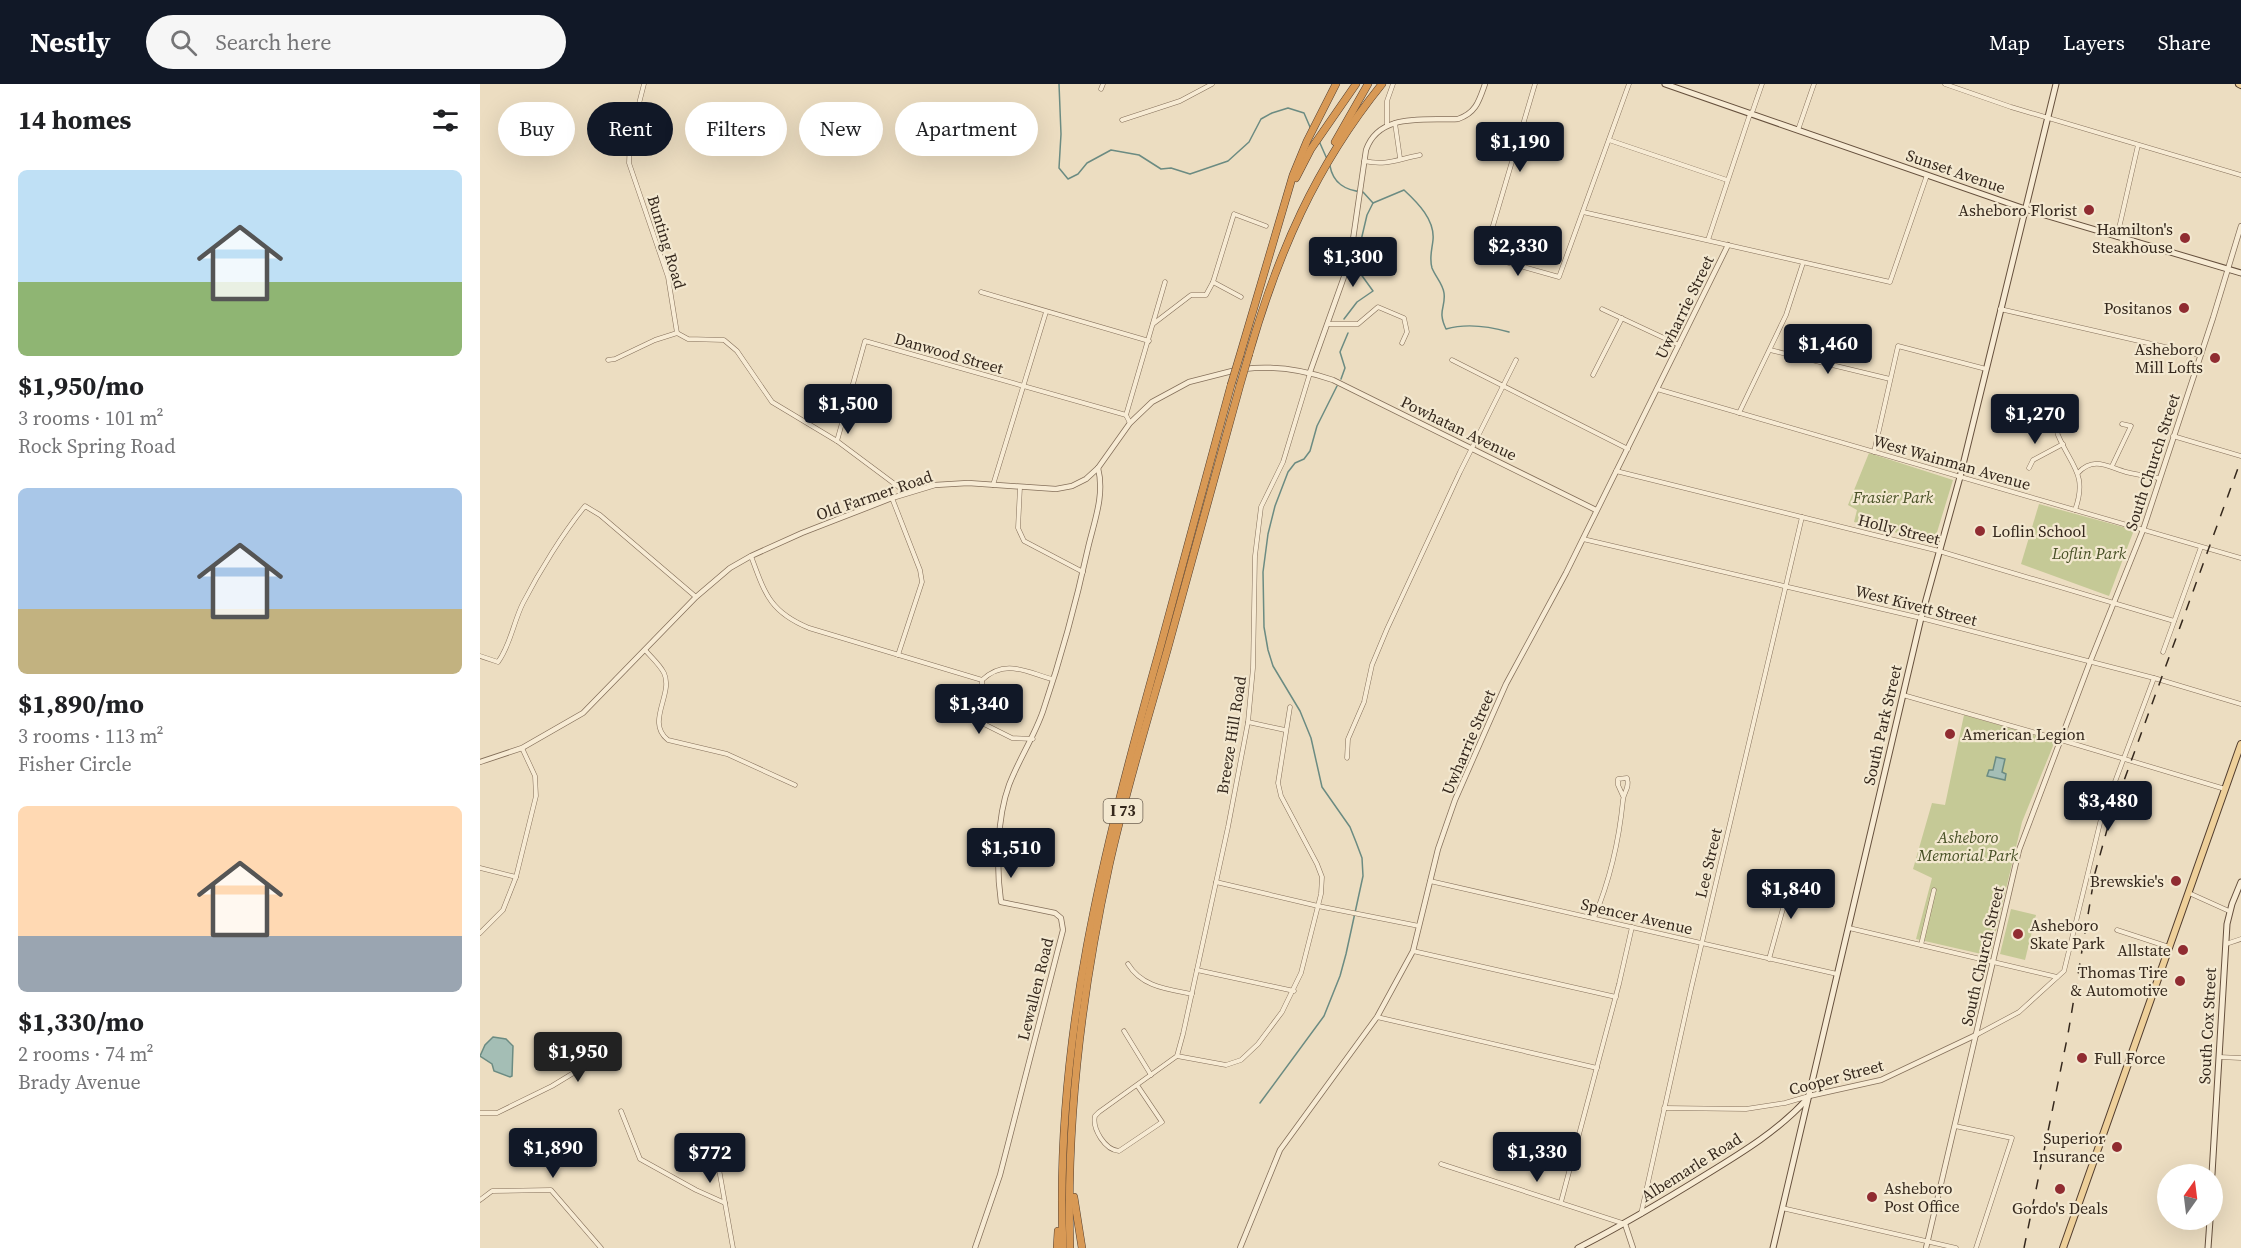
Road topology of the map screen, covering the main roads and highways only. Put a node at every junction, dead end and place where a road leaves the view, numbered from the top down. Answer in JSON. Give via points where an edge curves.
{"nodes":[{"id":1,"x":1336,"y":84,"type":"edge"},
{"id":2,"x":1356,"y":84,"type":"edge"},
{"id":3,"x":1368,"y":84,"type":"edge"},
{"id":4,"x":1382,"y":84,"type":"edge"},
{"id":5,"x":1665,"y":84,"type":"edge"},
{"id":6,"x":2056,"y":84,"type":"edge"},
{"id":7,"x":1311,"y":189,"type":"junction"},
{"id":8,"x":1282,"y":209,"type":"junction"},
{"id":9,"x":2025,"y":209,"type":"junction"},
{"id":10,"x":2241,"y":273,"type":"edge"},
{"id":11,"x":2241,"y":744,"type":"edge"},
{"id":12,"x":2241,"y":882,"type":"edge"},
{"id":13,"x":1809,"y":1096,"type":"junction"},
{"id":14,"x":2213,"y":1164,"type":"edge"},
{"id":15,"x":1071,"y":1171,"type":"junction"},
{"id":16,"x":1062,"y":1187,"type":"junction"},
{"id":17,"x":2209,"y":1230,"type":"edge"},
{"id":18,"x":1057,"y":1248,"type":"edge"},
{"id":19,"x":1063,"y":1248,"type":"edge"},
{"id":20,"x":1070,"y":1248,"type":"edge"},
{"id":21,"x":1082,"y":1248,"type":"edge"},
{"id":22,"x":1578,"y":1248,"type":"edge"},
{"id":23,"x":1773,"y":1248,"type":"edge"},
{"id":24,"x":2063,"y":1248,"type":"edge"},
{"id":25,"x":2208,"y":1248,"type":"edge"}],
"edges":[{"from":1,"to":8,"type":"highway","number":"I 73","via":[[1307,141]]},
{"from":2,"to":8,"type":"highway","via":[[1311,149]]},
{"from":3,"to":7,"type":"highway"},
{"from":4,"to":7,"type":"highway","number":"I 73"},
{"from":5,"to":9,"type":"main road","name":"Sunset Avenue"},
{"from":6,"to":9,"type":"main road","name":"South Park Street"},
{"from":7,"to":15,"type":"highway","number":"I 73","bridge":true,"via":[[1276,266],[1249,354],[1109,865],[1082,1022]]},
{"from":8,"to":16,"type":"highway","number":"I 73","bridge":true,"via":[[1100,874],[1073,1038]]},
{"from":9,"to":10,"type":"main road","name":"Sunset Avenue"},
{"from":9,"to":13,"type":"main road","name":"South Park Street","via":[[1960,477],[1921,618]]},
{"from":11,"to":24,"type":"main road"},
{"from":12,"to":14,"type":"main road","name":"South Cox Street","via":[[2229,911],[2225,945]]},
{"from":13,"to":22,"type":"main road","name":"Albemarle Road","via":[[1767,1135],[1641,1215]]},
{"from":13,"to":23,"type":"main road","name":"South Park Street"},
{"from":15,"to":20,"type":"highway","number":"I 73"},
{"from":15,"to":21,"type":"highway"},
{"from":16,"to":18,"type":"highway"},
{"from":16,"to":19,"type":"highway","number":"I 73"},
{"from":17,"to":25,"type":"main road"}]}
